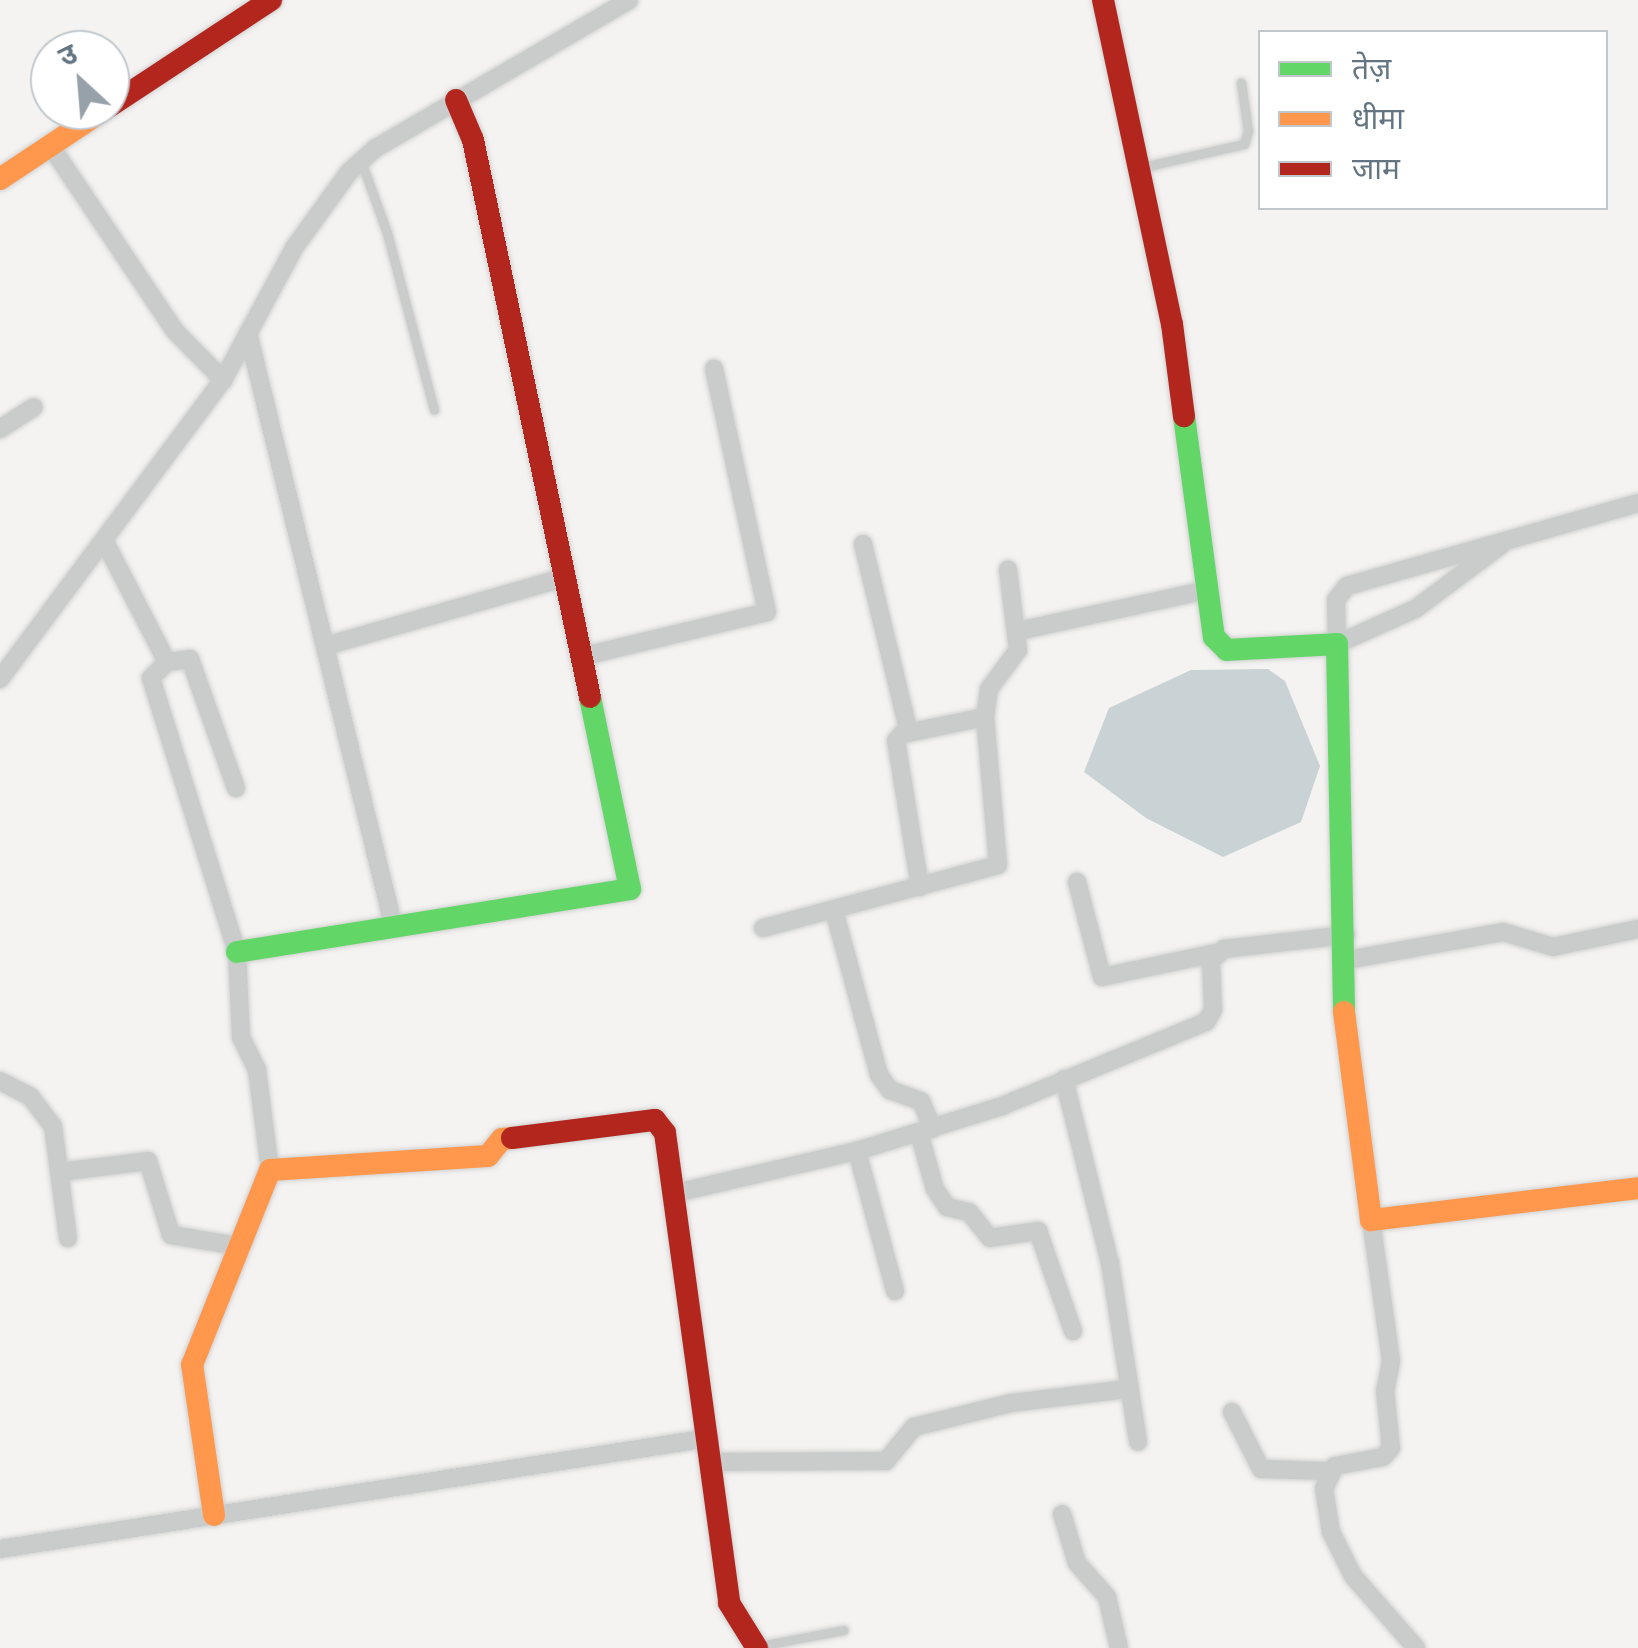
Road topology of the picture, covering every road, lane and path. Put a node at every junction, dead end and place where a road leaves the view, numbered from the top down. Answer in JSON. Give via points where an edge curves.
{"nodes":[{"id":1,"x":271,"y":0,"type":"edge"},
{"id":2,"x":629,"y":0,"type":"edge"},
{"id":3,"x":1103,"y":0,"type":"edge"},
{"id":4,"x":1240,"y":82,"type":"dead end"},
{"id":5,"x":130,"y":93,"type":"edge"},
{"id":6,"x":456,"y":100,"type":"junction"},
{"id":7,"x":73,"y":130,"type":"edge"},
{"id":8,"x":50,"y":145,"type":"junction"},
{"id":9,"x":360,"y":161,"type":"junction"},
{"id":10,"x":1140,"y":168,"type":"junction"},
{"id":11,"x":0,"y":179,"type":"edge"},
{"id":12,"x":248,"y":333,"type":"junction"},
{"id":13,"x":714,"y":369,"type":"dead end"},
{"id":14,"x":222,"y":380,"type":"junction"},
{"id":15,"x":34,"y":406,"type":"dead end"},
{"id":16,"x":434,"y":410,"type":"dead end"},
{"id":17,"x":0,"y":429,"type":"edge"},
{"id":18,"x":1638,"y":503,"type":"edge"},
{"id":19,"x":106,"y":544,"type":"junction"},
{"id":20,"x":863,"y":544,"type":"dead end"},
{"id":21,"x":1501,"y":545,"type":"junction"},
{"id":22,"x":1008,"y":570,"type":"dead end"},
{"id":23,"x":563,"y":578,"type":"junction"},
{"id":24,"x":1207,"y":590,"type":"junction"},
{"id":25,"x":1018,"y":632,"type":"junction"},
{"id":26,"x":1337,"y":644,"type":"junction"},
{"id":27,"x":329,"y":645,"type":"junction"},
{"id":28,"x":580,"y":657,"type":"junction"},
{"id":29,"x":167,"y":662,"type":"junction"},
{"id":30,"x":0,"y":679,"type":"edge"},
{"id":31,"x":985,"y":718,"type":"junction"},
{"id":32,"x":910,"y":732,"type":"junction"},
{"id":33,"x":236,"y":788,"type":"dead end"},
{"id":34,"x":1078,"y":882,"type":"dead end"},
{"id":35,"x":920,"y":887,"type":"junction"},
{"id":36,"x":834,"y":914,"type":"junction"},
{"id":37,"x":394,"y":928,"type":"junction"},
{"id":38,"x":763,"y":928,"type":"dead end"},
{"id":39,"x":1638,"y":929,"type":"edge"},
{"id":40,"x":1346,"y":936,"type":"junction"},
{"id":41,"x":237,"y":952,"type":"junction"},
{"id":42,"x":1216,"y":953,"type":"junction"},
{"id":43,"x":1347,"y":960,"type":"junction"},
{"id":44,"x":1064,"y":1079,"type":"junction"},
{"id":45,"x":0,"y":1081,"type":"edge"},
{"id":46,"x":926,"y":1131,"type":"junction"},
{"id":47,"x":857,"y":1150,"type":"junction"},
{"id":48,"x":270,"y":1170,"type":"junction"},
{"id":49,"x":60,"y":1172,"type":"junction"},
{"id":50,"x":1638,"y":1188,"type":"edge"},
{"id":51,"x":676,"y":1193,"type":"junction"},
{"id":52,"x":1370,"y":1220,"type":"junction"},
{"id":53,"x":68,"y":1238,"type":"dead end"},
{"id":54,"x":240,"y":1246,"type":"junction"},
{"id":55,"x":894,"y":1290,"type":"dead end"},
{"id":56,"x":1073,"y":1331,"type":"dead end"},
{"id":57,"x":1126,"y":1389,"type":"junction"},
{"id":58,"x":1232,"y":1412,"type":"dead end"},
{"id":59,"x":1138,"y":1442,"type":"dead end"},
{"id":60,"x":711,"y":1450,"type":"junction"},
{"id":61,"x":1327,"y":1471,"type":"junction"},
{"id":62,"x":1062,"y":1514,"type":"dead end"},
{"id":63,"x":214,"y":1516,"type":"junction"},
{"id":64,"x":0,"y":1548,"type":"edge"},
{"id":65,"x":844,"y":1630,"type":"dead end"},
{"id":66,"x":756,"y":1647,"type":"edge"},
{"id":67,"x":1119,"y":1648,"type":"edge"},
{"id":68,"x":1416,"y":1648,"type":"edge"}],
"edges":[{"from":1,"to":5,"type":"street"},
{"from":2,"to":6,"type":"street"},
{"from":3,"to":10,"type":"street"},
{"from":4,"to":10,"type":"lane","via":[[1244,144]]},
{"from":6,"to":9,"type":"street"},
{"from":6,"to":23,"type":"street","via":[[474,140]]},
{"from":7,"to":8,"type":"street"},
{"from":8,"to":11,"type":"street"},
{"from":8,"to":14,"type":"street","via":[[175,331]]},
{"from":9,"to":12,"type":"street","via":[[324,200]]},
{"from":9,"to":16,"type":"lane","via":[[387,233]]},
{"from":10,"to":24,"type":"street","via":[[1172,324]]},
{"from":12,"to":14,"type":"street"},
{"from":12,"to":27,"type":"street"},
{"from":13,"to":28,"type":"street","via":[[767,612]]},
{"from":14,"to":19,"type":"street"},
{"from":15,"to":17,"type":"street"},
{"from":18,"to":21,"type":"street"},
{"from":19,"to":29,"type":"street"},
{"from":19,"to":30,"type":"street"},
{"from":20,"to":32,"type":"street"},
{"from":21,"to":26,"type":"street","via":[[1415,608]]},
{"from":21,"to":26,"type":"street","via":[[1347,586],[1336,600]]},
{"from":22,"to":25,"type":"street"},
{"from":23,"to":27,"type":"street"},
{"from":23,"to":28,"type":"street"},
{"from":24,"to":25,"type":"street"},
{"from":24,"to":26,"type":"street","via":[[1214,637],[1227,650]]},
{"from":25,"to":31,"type":"street","via":[[1014,659],[989,689]]},
{"from":26,"to":40,"type":"street"},
{"from":27,"to":37,"type":"street"},
{"from":28,"to":37,"type":"street","via":[[630,889]]},
{"from":29,"to":33,"type":"street","via":[[190,660]]},
{"from":29,"to":41,"type":"street","via":[[151,678]]},
{"from":31,"to":32,"type":"street"},
{"from":31,"to":35,"type":"street","via":[[998,865]]},
{"from":32,"to":35,"type":"street","via":[[896,747]]},
{"from":34,"to":42,"type":"street","via":[[1102,978]]},
{"from":35,"to":36,"type":"street"},
{"from":36,"to":38,"type":"street"},
{"from":36,"to":46,"type":"street","via":[[879,1075],[890,1090],[921,1101]]},
{"from":37,"to":41,"type":"street"},
{"from":39,"to":43,"type":"street","via":[[1553,948],[1503,932]]},
{"from":40,"to":42,"type":"street"},
{"from":40,"to":43,"type":"street"},
{"from":41,"to":48,"type":"street","via":[[241,1037],[257,1070]]},
{"from":42,"to":44,"type":"street","via":[[1209,971],[1213,1010],[1206,1022]]},
{"from":43,"to":52,"type":"street","via":[[1347,1069]]},
{"from":44,"to":46,"type":"street"},
{"from":44,"to":57,"type":"street","via":[[1110,1263]]},
{"from":45,"to":49,"type":"street","via":[[30,1096],[48,1116]]},
{"from":46,"to":47,"type":"street"},
{"from":46,"to":56,"type":"street","via":[[939,1200],[969,1212],[990,1238],[1038,1230]]},
{"from":47,"to":51,"type":"street"},
{"from":47,"to":55,"type":"street"},
{"from":48,"to":51,"type":"street","via":[[488,1156],[502,1139],[648,1120],[665,1133]]},
{"from":48,"to":54,"type":"street"},
{"from":49,"to":53,"type":"street"},
{"from":49,"to":54,"type":"street","via":[[148,1161],[170,1236]]},
{"from":50,"to":52,"type":"street"},
{"from":51,"to":60,"type":"street"},
{"from":52,"to":61,"type":"street","via":[[1391,1361],[1385,1391],[1391,1448]]},
{"from":54,"to":63,"type":"street","via":[[192,1365]]},
{"from":57,"to":59,"type":"street"},
{"from":57,"to":60,"type":"street","via":[[1012,1403],[914,1427],[886,1461]]},
{"from":58,"to":61,"type":"street","via":[[1260,1470]]},
{"from":60,"to":63,"type":"street"},
{"from":60,"to":66,"type":"street","via":[[729,1602]]},
{"from":61,"to":68,"type":"street","via":[[1324,1489],[1342,1555]]},
{"from":62,"to":67,"type":"street","via":[[1078,1564],[1107,1597]]},
{"from":63,"to":64,"type":"street"},
{"from":65,"to":66,"type":"lane"}]}
